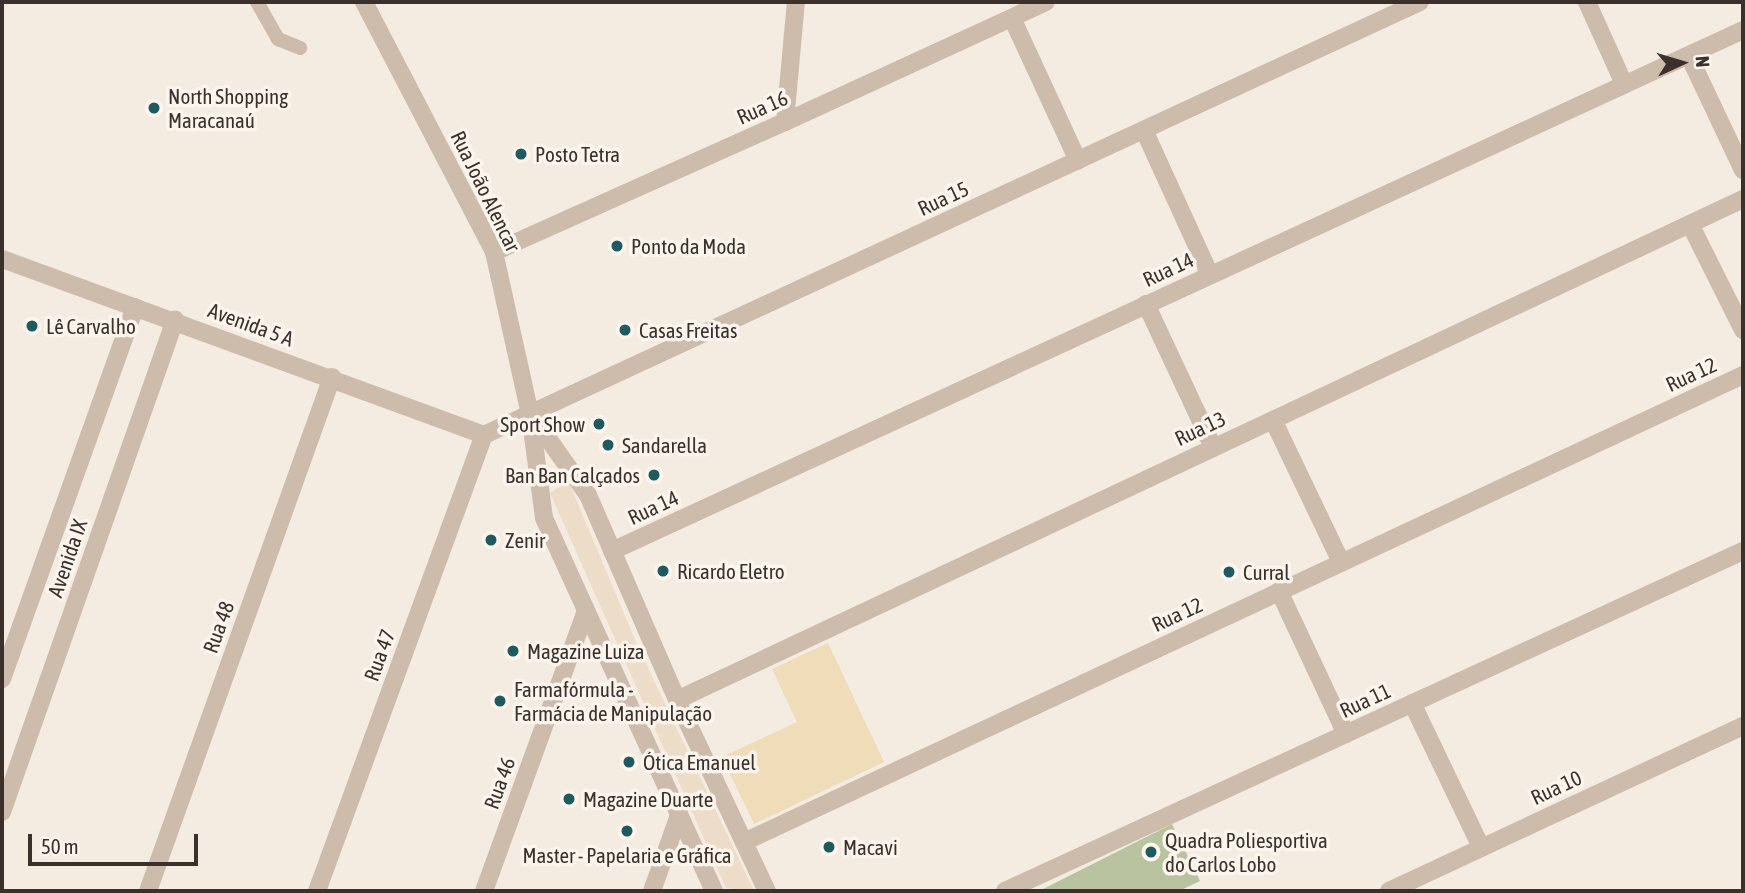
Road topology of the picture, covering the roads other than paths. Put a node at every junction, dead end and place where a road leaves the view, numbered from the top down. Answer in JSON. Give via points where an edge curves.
{"nodes":[{"id":1,"x":257,"y":2,"type":"edge"},
{"id":2,"x":364,"y":2,"type":"edge"},
{"id":3,"x":796,"y":2,"type":"edge"},
{"id":4,"x":1046,"y":2,"type":"edge"},
{"id":5,"x":1420,"y":2,"type":"edge"},
{"id":6,"x":1587,"y":2,"type":"edge"},
{"id":7,"x":1012,"y":18,"type":"junction"},
{"id":8,"x":1743,"y":30,"type":"edge"},
{"id":9,"x":300,"y":48,"type":"dead end"},
{"id":10,"x":1689,"y":56,"type":"junction"},
{"id":11,"x":1624,"y":84,"type":"junction"},
{"id":12,"x":785,"y":122,"type":"junction"},
{"id":13,"x":1144,"y":130,"type":"junction"},
{"id":14,"x":1078,"y":161,"type":"junction"},
{"id":15,"x":1743,"y":170,"type":"edge"},
{"id":16,"x":1743,"y":199,"type":"edge"},
{"id":17,"x":1690,"y":225,"type":"junction"},
{"id":18,"x":494,"y":251,"type":"junction"},
{"id":19,"x":2,"y":259,"type":"edge"},
{"id":20,"x":1210,"y":275,"type":"junction"},
{"id":21,"x":1146,"y":304,"type":"junction"},
{"id":22,"x":135,"y":307,"type":"junction"},
{"id":23,"x":175,"y":320,"type":"junction"},
{"id":24,"x":1743,"y":330,"type":"edge"},
{"id":25,"x":1743,"y":374,"type":"edge"},
{"id":26,"x":332,"y":377,"type":"junction"},
{"id":27,"x":530,"y":414,"type":"junction"},
{"id":28,"x":1273,"y":420,"type":"junction"},
{"id":29,"x":484,"y":435,"type":"junction"},
{"id":30,"x":1213,"y":447,"type":"junction"},
{"id":31,"x":612,"y":551,"type":"junction"},
{"id":32,"x":1743,"y":551,"type":"edge"},
{"id":33,"x":1341,"y":562,"type":"junction"},
{"id":34,"x":1279,"y":591,"type":"junction"},
{"id":35,"x":586,"y":611,"type":"junction"},
{"id":36,"x":2,"y":679,"type":"edge"},
{"id":37,"x":677,"y":700,"type":"junction"},
{"id":38,"x":1412,"y":703,"type":"junction"},
{"id":39,"x":1743,"y":726,"type":"edge"},
{"id":40,"x":1346,"y":734,"type":"junction"},
{"id":41,"x":2,"y":811,"type":"edge"},
{"id":42,"x":679,"y":815,"type":"junction"},
{"id":43,"x":744,"y":842,"type":"junction"},
{"id":44,"x":1481,"y":848,"type":"junction"},
{"id":45,"x":1421,"y":885,"type":"edge"},
{"id":46,"x":148,"y":891,"type":"edge"},
{"id":47,"x":317,"y":891,"type":"edge"},
{"id":48,"x":484,"y":891,"type":"edge"},
{"id":49,"x":652,"y":891,"type":"edge"},
{"id":50,"x":714,"y":891,"type":"edge"},
{"id":51,"x":767,"y":891,"type":"edge"},
{"id":52,"x":1005,"y":891,"type":"edge"},
{"id":53,"x":1389,"y":891,"type":"edge"}],
"edges":[{"from":1,"to":9,"type":"lane","via":[[278,39]]},
{"from":2,"to":18,"type":"street","name":"Rua João Alencar"},
{"from":3,"to":12,"type":"street"},
{"from":4,"to":7,"type":"street","name":"Rua 16"},
{"from":5,"to":13,"type":"street","name":"Rua 15"},
{"from":6,"to":11,"type":"street"},
{"from":7,"to":12,"type":"street","name":"Rua 16"},
{"from":7,"to":14,"type":"street"},
{"from":8,"to":10,"type":"street","name":"Rua 14"},
{"from":10,"to":11,"type":"street","name":"Rua 14"},
{"from":10,"to":15,"type":"street"},
{"from":11,"to":20,"type":"street","name":"Rua 14"},
{"from":12,"to":18,"type":"street","name":"Rua 16"},
{"from":13,"to":14,"type":"street","name":"Rua 15"},
{"from":13,"to":20,"type":"street"},
{"from":14,"to":27,"type":"street","name":"Rua 15"},
{"from":16,"to":17,"type":"street","name":"Rua 13"},
{"from":17,"to":24,"type":"street"},
{"from":17,"to":28,"type":"street","name":"Rua 13"},
{"from":18,"to":27,"type":"street","name":"Rua João Alencar"},
{"from":19,"to":22,"type":"street","name":"Avenida 5 A"},
{"from":20,"to":21,"type":"street","name":"Rua 14"},
{"from":21,"to":30,"type":"street"},
{"from":21,"to":31,"type":"street","name":"Rua 14"},
{"from":22,"to":23,"type":"street","name":"Avenida 5 A"},
{"from":22,"to":36,"type":"street","name":"Avenida IX"},
{"from":23,"to":26,"type":"street","name":"Avenida 5 A"},
{"from":23,"to":41,"type":"street","name":"Avenida IX"},
{"from":25,"to":33,"type":"street","name":"Rua 12"},
{"from":26,"to":29,"type":"street","name":"Avenida 5 A"},
{"from":26,"to":46,"type":"street","name":"Rua 48"},
{"from":27,"to":29,"type":"street","name":"Rua 15"},
{"from":27,"to":31,"type":"street","via":[[588,495]]},
{"from":27,"to":35,"type":"street","name":"Rua João Alencar","via":[[544,518]]},
{"from":28,"to":30,"type":"street","name":"Rua 13"},
{"from":28,"to":33,"type":"street"},
{"from":29,"to":47,"type":"street","name":"Rua 47"},
{"from":30,"to":37,"type":"street","name":"Rua 13"},
{"from":31,"to":37,"type":"street"},
{"from":32,"to":38,"type":"street","name":"Rua 11"},
{"from":33,"to":34,"type":"street","name":"Rua 12"},
{"from":34,"to":40,"type":"street"},
{"from":34,"to":43,"type":"street","name":"Rua 12"},
{"from":35,"to":42,"type":"street","name":"Rua João Alencar"},
{"from":35,"to":48,"type":"street","name":"Rua 46"},
{"from":37,"to":43,"type":"street"},
{"from":38,"to":40,"type":"street","name":"Rua 11"},
{"from":38,"to":44,"type":"street"},
{"from":39,"to":44,"type":"street","name":"Rua 10"},
{"from":40,"to":52,"type":"street","name":"Rua 11"},
{"from":42,"to":49,"type":"street"},
{"from":42,"to":50,"type":"street","name":"Rua João Alencar"},
{"from":43,"to":51,"type":"street"},
{"from":44,"to":45,"type":"street","name":"Rua 10"},
{"from":45,"to":53,"type":"street","name":"Rua 10"}]}
